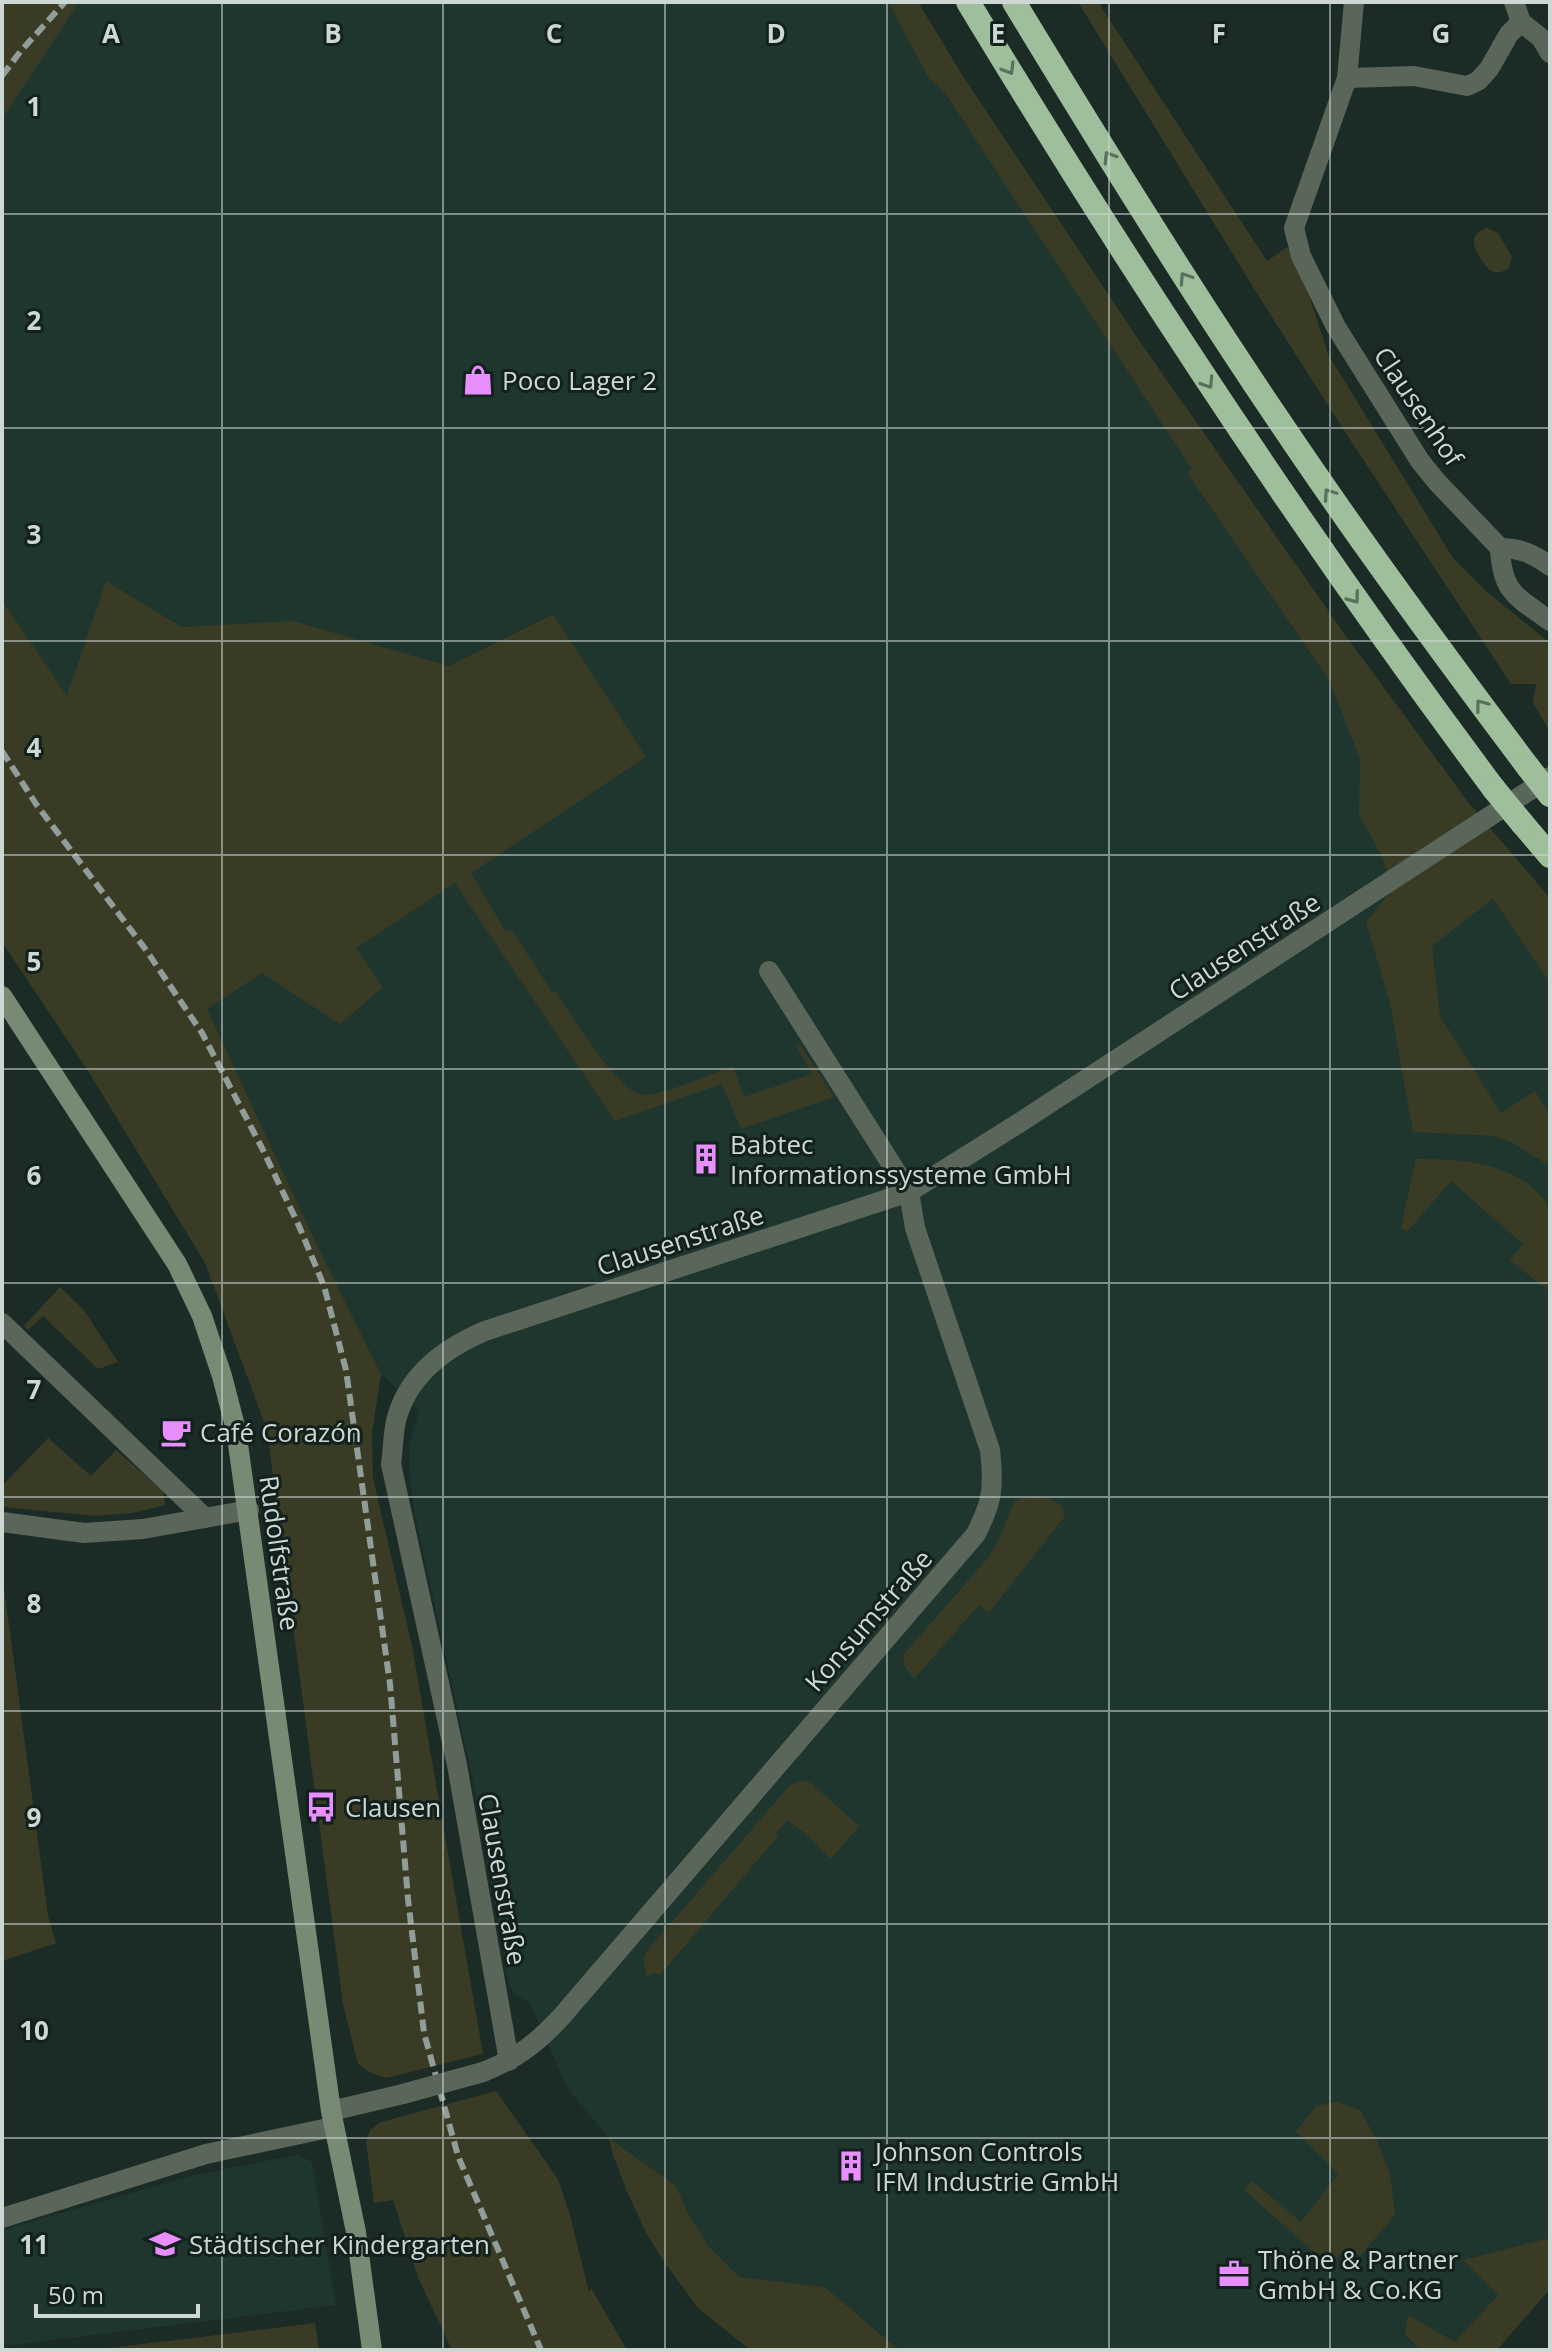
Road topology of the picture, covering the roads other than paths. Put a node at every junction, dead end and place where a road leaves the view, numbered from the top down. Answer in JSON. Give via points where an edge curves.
{"nodes":[{"id":1,"x":968,"y":2,"type":"edge"},
{"id":2,"x":1014,"y":2,"type":"edge"},
{"id":3,"x":1354,"y":2,"type":"edge"},
{"id":4,"x":1518,"y":12,"type":"edge"},
{"id":5,"x":1550,"y":53,"type":"edge"},
{"id":6,"x":1347,"y":78,"type":"junction"},
{"id":7,"x":1500,"y":548,"type":"junction"},
{"id":8,"x":1550,"y":566,"type":"edge"},
{"id":9,"x":1550,"y":621,"type":"edge"},
{"id":10,"x":1539,"y":772,"type":"edge"},
{"id":11,"x":1550,"y":795,"type":"edge"},
{"id":12,"x":1550,"y":856,"type":"edge"},
{"id":13,"x":769,"y":971,"type":"dead end"},
{"id":14,"x":2,"y":996,"type":"edge"},
{"id":15,"x":909,"y":1192,"type":"junction"},
{"id":16,"x":2,"y":1323,"type":"edge"},
{"id":17,"x":249,"y":1510,"type":"junction"},
{"id":18,"x":205,"y":1518,"type":"junction"},
{"id":19,"x":2,"y":1522,"type":"edge"},
{"id":20,"x":509,"y":2061,"type":"junction"},
{"id":21,"x":332,"y":2119,"type":"junction"},
{"id":22,"x":2,"y":2218,"type":"edge"},
{"id":23,"x":372,"y":2350,"type":"edge"}],
"edges":[{"from":1,"to":12,"type":"highway","one_way":true,"bridge":true,"via":[[1247,443],[1399,660]]},
{"from":10,"to":2,"type":"highway","one_way":true,"via":[[1375,561],[1280,422]]},
{"from":3,"to":6,"type":"street"},
{"from":4,"to":5,"type":"street"},
{"from":4,"to":6,"type":"street","via":[[1489,69],[1467,86],[1414,76]]},
{"from":6,"to":7,"type":"street","name":"Clausenhof","via":[[1294,228],[1301,256],[1336,327],[1420,461]]},
{"from":7,"to":8,"type":"street","via":[[1516,548]]},
{"from":7,"to":9,"type":"street","via":[[1511,592]]},
{"from":10,"to":11,"type":"highway","bridge":true},
{"from":10,"to":15,"type":"street","name":"Clausenstraße","via":[[1059,1097]]},
{"from":13,"to":15,"type":"street","name":"Konsumstraße"},
{"from":14,"to":17,"type":"street","name":"Rudolfstraße","via":[[177,1264],[202,1316],[236,1430]]},
{"from":15,"to":20,"type":"street","name":"Konsumstraße","via":[[915,1228],[990,1450],[990,1506],[976,1534],[562,2016]]},
{"from":15,"to":20,"type":"street","name":"Clausenstraße","via":[[485,1331],[437,1358],[419,1377],[397,1417],[391,1464],[457,1765]]},
{"from":16,"to":18,"type":"street"},
{"from":17,"to":18,"type":"street"},
{"from":17,"to":21,"type":"street","name":"Rudolfstraße"},
{"from":18,"to":19,"type":"street","via":[[84,1533]]},
{"from":20,"to":21,"type":"street","name":"Konsumstraße","bridge":true},
{"from":21,"to":22,"type":"street"},
{"from":21,"to":23,"type":"street","name":"Rudolfstraße","via":[[356,2232]]}]}
